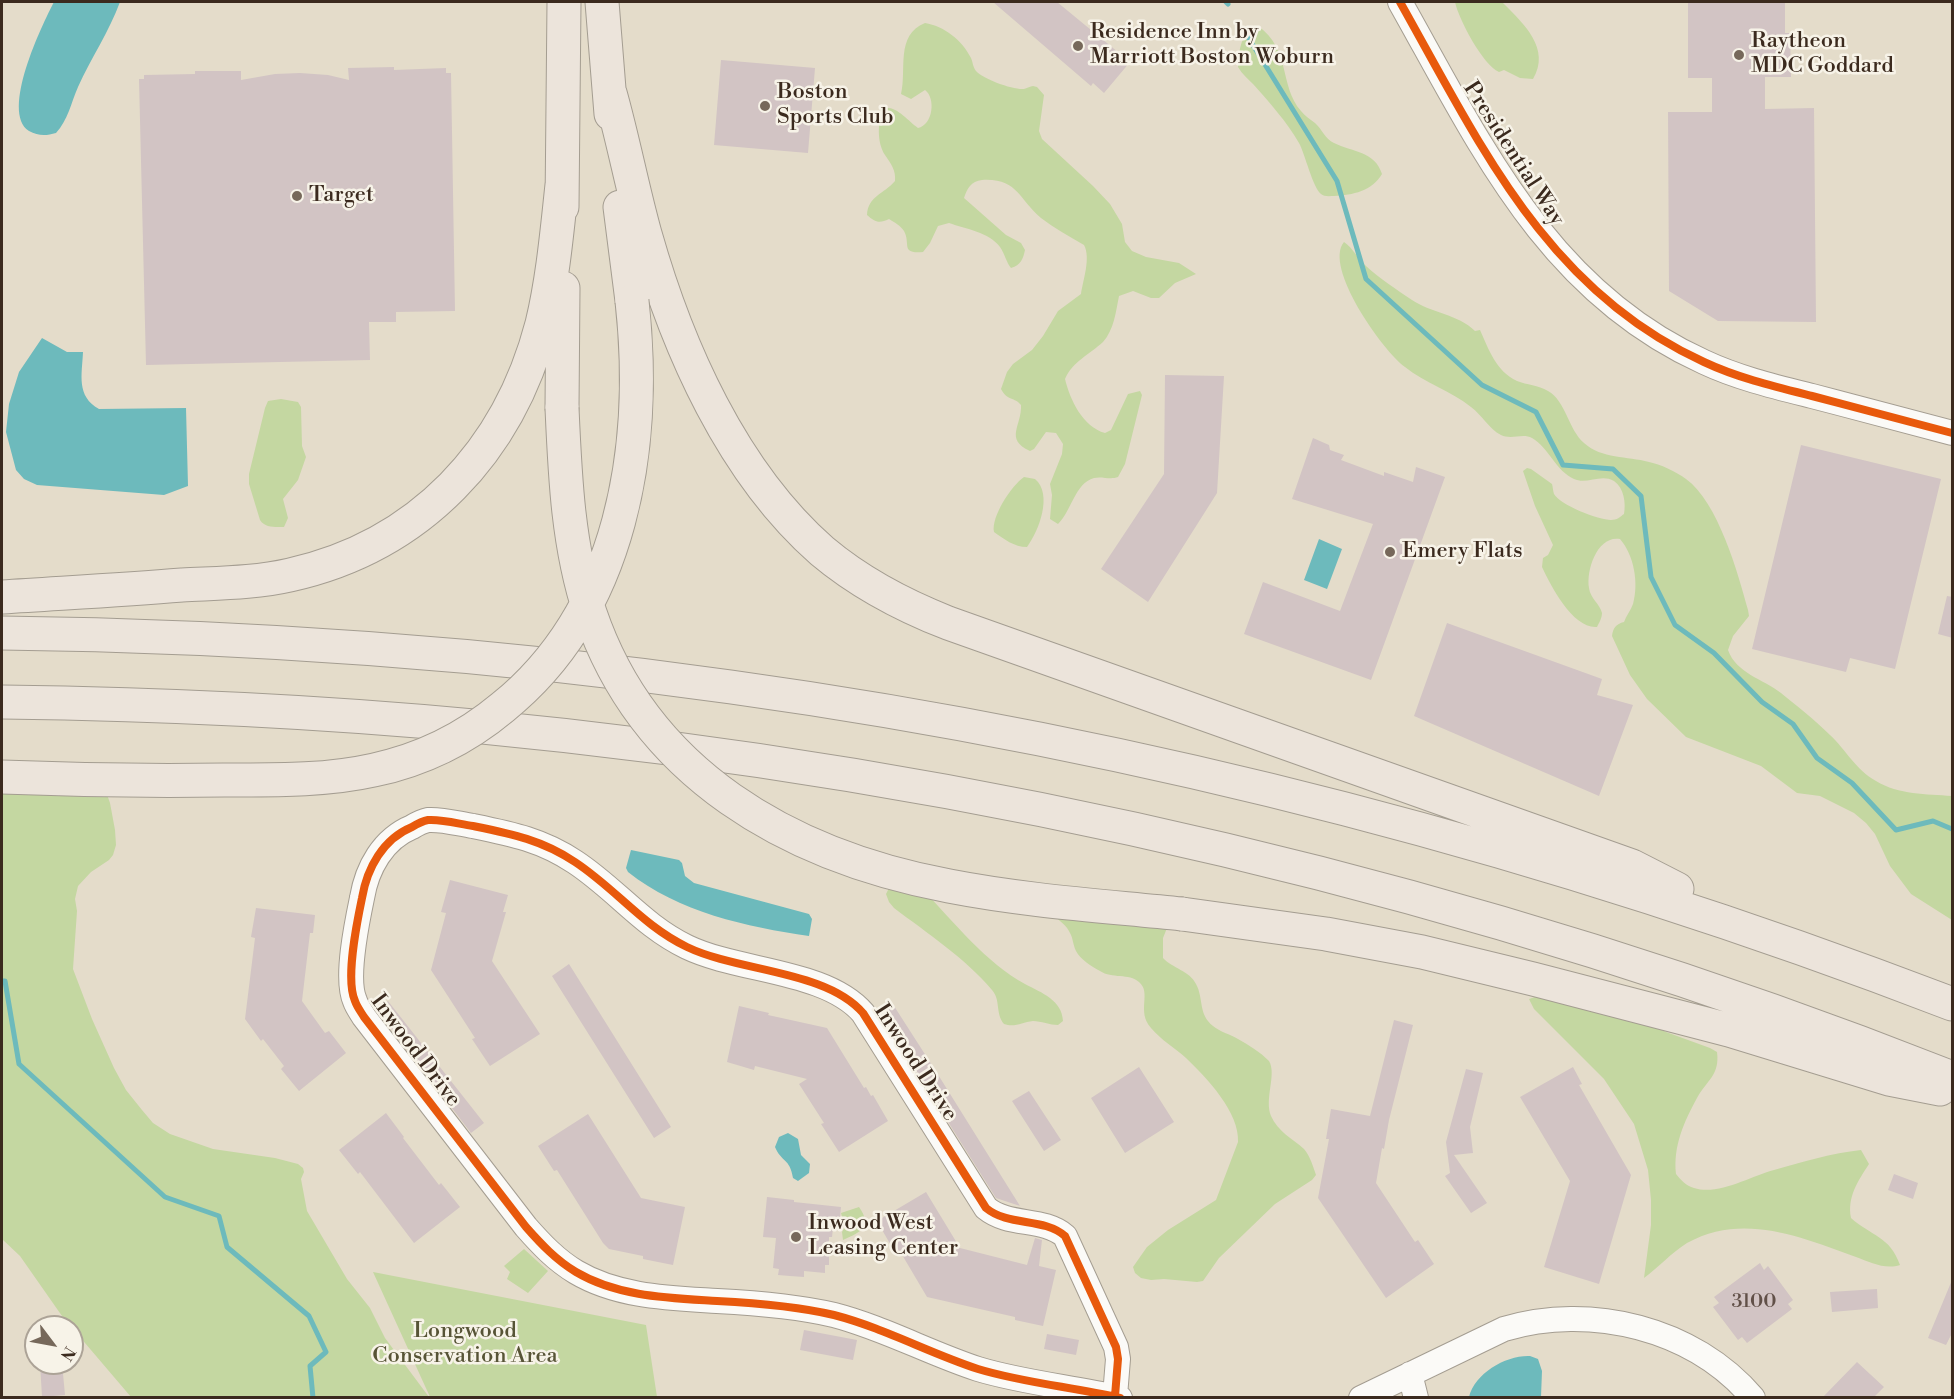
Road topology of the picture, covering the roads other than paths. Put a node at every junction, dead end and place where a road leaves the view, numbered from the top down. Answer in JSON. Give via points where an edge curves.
{"nodes":[{"id":1,"x":564,"y":2,"type":"edge"},
{"id":2,"x":602,"y":2,"type":"edge"},
{"id":3,"x":1400,"y":2,"type":"edge"},
{"id":4,"x":610,"y":93,"type":"junction"},
{"id":5,"x":562,"y":185,"type":"junction"},
{"id":6,"x":1953,"y":432,"type":"edge"},
{"id":7,"x":2,"y":597,"type":"edge"},
{"id":8,"x":2,"y":633,"type":"edge"},
{"id":9,"x":2,"y":702,"type":"edge"},
{"id":10,"x":2,"y":777,"type":"edge"},
{"id":11,"x":1772,"y":938,"type":"junction"},
{"id":12,"x":1953,"y":1004,"type":"edge"},
{"id":13,"x":1953,"y":1078,"type":"edge"},
{"id":14,"x":1953,"y":1091,"type":"edge"},
{"id":15,"x":1410,"y":1374,"type":"junction"},
{"id":16,"x":1118,"y":1397,"type":"edge"},
{"id":17,"x":1361,"y":1398,"type":"edge"},
{"id":18,"x":1416,"y":1398,"type":"edge"},
{"id":19,"x":1753,"y":1398,"type":"edge"}],
"edges":[{"from":1,"to":5,"type":"highway"},
{"from":2,"to":4,"type":"highway"},
{"from":3,"to":6,"type":"street","name":"Presidential Way","via":[[1521,208],[1566,262],[1617,309],[1666,343],[1721,369]]},
{"from":4,"to":10,"type":"highway","bridge":true,"via":[[612,154],[632,301],[636,411],[626,486],[610,551],[593,594],[567,640],[534,680],[468,732],[424,754],[338,776],[200,780]]},
{"from":4,"to":11,"type":"highway","via":[[656,272],[698,376],[758,478],[805,534],[838,563],[892,599],[948,623],[1632,866]]},
{"from":5,"to":7,"type":"highway","via":[[547,302],[522,384],[477,460],[417,518],[386,539],[349,556],[289,575]]},
{"from":5,"to":14,"type":"highway","bridge":true,"via":[[562,408],[569,515],[590,612],[612,663],[662,738],[707,783],[755,816],[829,852],[882,870],[972,890],[1182,914],[1422,952],[1729,1030],[1889,1079]]},
{"from":8,"to":11,"type":"highway","via":[[169,637],[420,652],[681,680],[918,716],[1146,761],[1347,809],[1593,879]]},
{"from":9,"to":13,"type":"highway","via":[[236,709],[473,726],[722,755],[998,801],[1232,852],[1461,912],[1689,982]]},
{"from":11,"to":12,"type":"highway"},
{"from":15,"to":17,"type":"street"},
{"from":15,"to":18,"type":"street"},
{"from":15,"to":19,"type":"street","via":[[1516,1325],[1597,1320],[1634,1326],[1675,1340],[1714,1362]]},
{"from":16,"to":16,"type":"street","name":"Inwood Drive","via":[[1116,1347],[1070,1242],[1060,1231],[1004,1218],[986,1208],[852,1001],[821,985],[720,959],[680,943],[646,922],[612,889],[574,861],[523,837],[428,820],[405,829],[375,859],[364,885],[356,933],[351,988],[354,1001],[525,1227],[558,1260],[587,1278],[621,1290],[816,1311],[856,1321],[978,1369]]}]}
